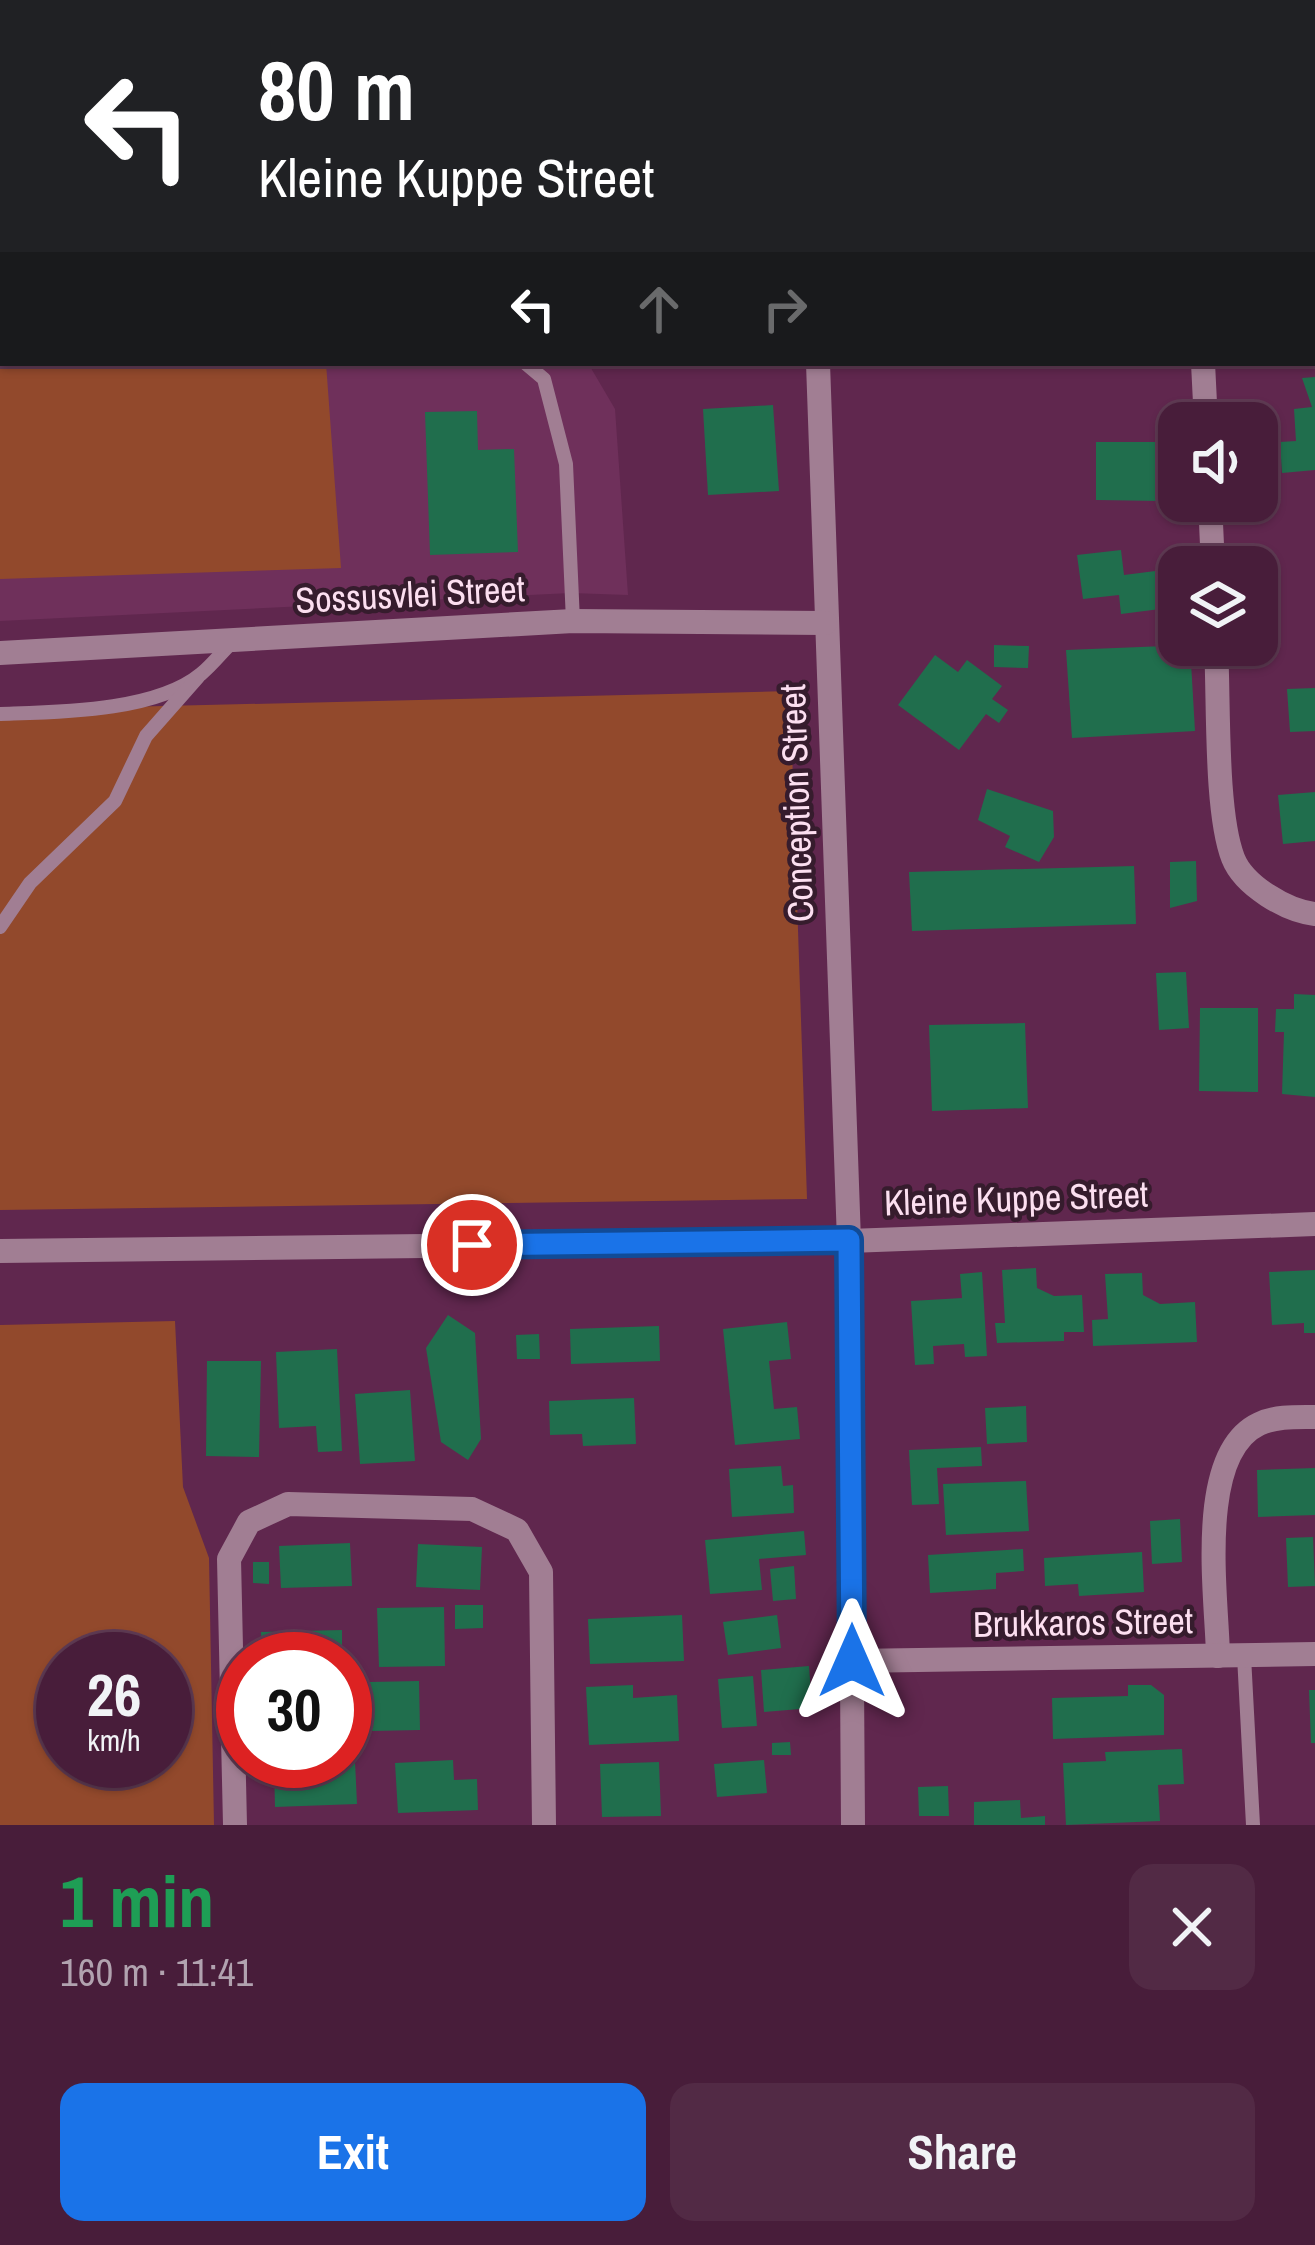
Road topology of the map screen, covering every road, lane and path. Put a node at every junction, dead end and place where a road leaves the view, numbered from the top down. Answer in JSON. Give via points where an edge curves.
{"nodes":[{"id":1,"x":528,"y":366,"type":"edge"},
{"id":2,"x":818,"y":366,"type":"edge"},
{"id":3,"x":1203,"y":366,"type":"edge"},
{"id":4,"x":1205,"y":402,"type":"edge"},
{"id":5,"x":572,"y":621,"type":"junction"},
{"id":6,"x":825,"y":622,"type":"junction"},
{"id":7,"x":234,"y":640,"type":"junction"},
{"id":8,"x":0,"y":653,"type":"edge"},
{"id":9,"x":1217,"y":666,"type":"edge"},
{"id":10,"x":198,"y":677,"type":"junction"},
{"id":11,"x":0,"y":714,"type":"edge"},
{"id":12,"x":1315,"y":914,"type":"edge"},
{"id":13,"x":0,"y":927,"type":"edge"},
{"id":14,"x":1315,"y":1224,"type":"edge"},
{"id":15,"x":849,"y":1240,"type":"junction"},
{"id":16,"x":0,"y":1251,"type":"edge"},
{"id":17,"x":1315,"y":1417,"type":"edge"},
{"id":18,"x":1315,"y":1654,"type":"edge"},
{"id":19,"x":1218,"y":1656,"type":"junction"},
{"id":20,"x":1244,"y":1656,"type":"junction"},
{"id":21,"x":852,"y":1661,"type":"junction"},
{"id":22,"x":235,"y":1825,"type":"edge"},
{"id":23,"x":544,"y":1825,"type":"edge"},
{"id":24,"x":853,"y":1825,"type":"edge"},
{"id":25,"x":1253,"y":1825,"type":"edge"}],
"edges":[{"from":1,"to":5,"type":"lane","via":[[544,379],[566,464]]},
{"from":2,"to":6,"type":"street","name":"Conception Street"},
{"from":3,"to":4,"type":"street"},
{"from":5,"to":6,"type":"street","name":"Sossusvlei Street"},
{"from":5,"to":7,"type":"street","name":"Sossusvlei Street"},
{"from":6,"to":15,"type":"street","name":"Conception Street"},
{"from":7,"to":8,"type":"street","name":"Sossusvlei Street"},
{"from":7,"to":10,"type":"lane"},
{"from":9,"to":12,"type":"street","via":[[1234,861],[1256,887]]},
{"from":10,"to":11,"type":"lane","via":[[145,699]]},
{"from":10,"to":13,"type":"lane","via":[[146,736],[115,801],[30,883]]},
{"from":14,"to":15,"type":"street","name":"Kleine Kuppe Street"},
{"from":15,"to":16,"type":"street","name":"Kleine Kuppe Street"},
{"from":15,"to":21,"type":"street","name":"Conception Street"},
{"from":17,"to":19,"type":"street","via":[[1256,1425],[1221,1469]]},
{"from":18,"to":20,"type":"street","name":"Brukkaros Street"},
{"from":19,"to":20,"type":"street","name":"Brukkaros Street"},
{"from":19,"to":21,"type":"street","name":"Brukkaros Street"},
{"from":20,"to":25,"type":"lane"},
{"from":21,"to":24,"type":"street","name":"Conception Street"},
{"from":22,"to":23,"type":"street","via":[[229,1559],[249,1522],[288,1504],[472,1509],[517,1529],[541,1572]]}]}
